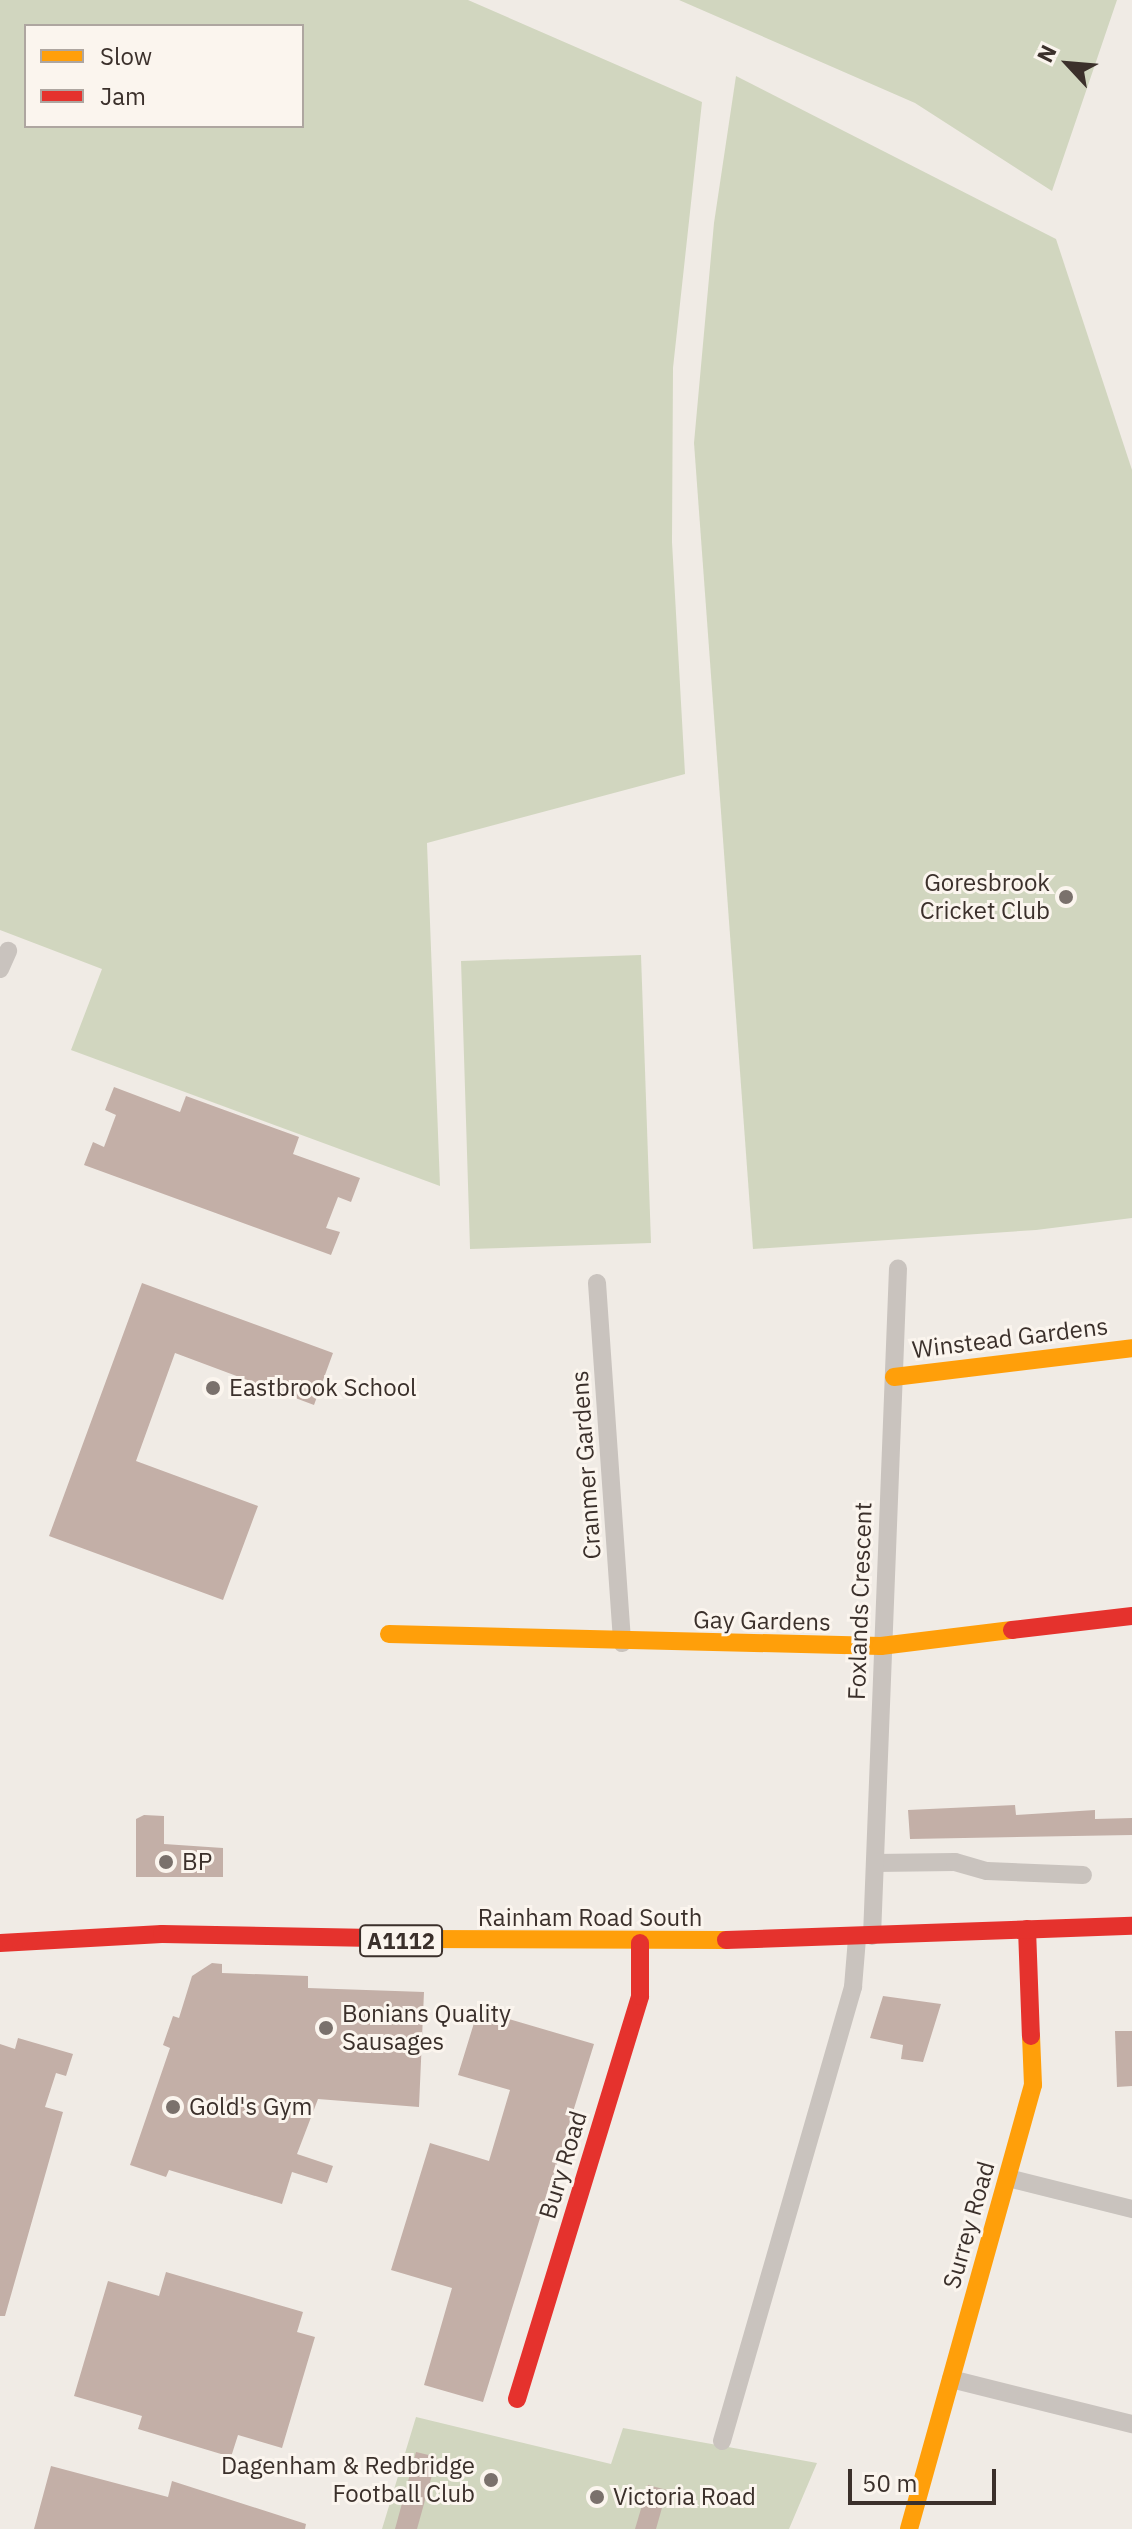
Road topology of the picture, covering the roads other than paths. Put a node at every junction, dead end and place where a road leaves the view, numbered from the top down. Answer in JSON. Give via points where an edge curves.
{"nodes":[{"id":1,"x":8,"y":951,"type":"dead end"},
{"id":2,"x":0,"y":969,"type":"edge"},
{"id":3,"x":898,"y":1269,"type":"dead end"},
{"id":4,"x":597,"y":1283,"type":"dead end"},
{"id":5,"x":1132,"y":1348,"type":"edge"},
{"id":6,"x":894,"y":1377,"type":"junction"},
{"id":7,"x":1132,"y":1616,"type":"edge"},
{"id":8,"x":389,"y":1634,"type":"dead end"},
{"id":9,"x":622,"y":1643,"type":"junction"},
{"id":10,"x":881,"y":1646,"type":"junction"},
{"id":11,"x":875,"y":1863,"type":"junction"},
{"id":12,"x":1083,"y":1875,"type":"dead end"},
{"id":13,"x":1132,"y":1926,"type":"edge"},
{"id":14,"x":1027,"y":1929,"type":"junction"},
{"id":15,"x":864,"y":1937,"type":"junction"},
{"id":16,"x":0,"y":1943,"type":"edge"},
{"id":17,"x":640,"y":1943,"type":"junction"},
{"id":18,"x":1008,"y":2178,"type":"junction"},
{"id":19,"x":1132,"y":2209,"type":"edge"},
{"id":20,"x":951,"y":2379,"type":"junction"},
{"id":21,"x":517,"y":2399,"type":"dead end"},
{"id":22,"x":1132,"y":2424,"type":"edge"},
{"id":23,"x":722,"y":2441,"type":"dead end"},
{"id":24,"x":909,"y":2529,"type":"edge"}],
"edges":[{"from":1,"to":2,"type":"street"},
{"from":3,"to":6,"type":"street","name":"Foxlands Crescent"},
{"from":4,"to":9,"type":"street","name":"Cranmer Gardens"},
{"from":5,"to":6,"type":"street","name":"Winstead Gardens"},
{"from":6,"to":10,"type":"street","name":"Foxlands Crescent"},
{"from":7,"to":10,"type":"street","name":"Gay Gardens"},
{"from":8,"to":9,"type":"street","name":"Gay Gardens"},
{"from":9,"to":10,"type":"street","name":"Gay Gardens"},
{"from":10,"to":11,"type":"street","name":"Foxlands Crescent"},
{"from":11,"to":12,"type":"street","via":[[955,1862],[987,1871]]},
{"from":11,"to":15,"type":"street","name":"Foxlands Crescent"},
{"from":13,"to":14,"type":"street","name":"Rainham Road South","number":"A1112"},
{"from":14,"to":15,"type":"street","name":"Rainham Road South","number":"A1112"},
{"from":14,"to":18,"type":"street","name":"Surrey Road","via":[[1033,2085]]},
{"from":15,"to":17,"type":"street","name":"Rainham Road South","number":"A1112"},
{"from":15,"to":23,"type":"street"},
{"from":16,"to":17,"type":"street","name":"Rainham Road South","number":"A1112","via":[[162,1934]]},
{"from":17,"to":21,"type":"street","name":"Bury Road","via":[[640,1996]]},
{"from":18,"to":19,"type":"street"},
{"from":18,"to":20,"type":"street","name":"Surrey Road"},
{"from":20,"to":22,"type":"street"},
{"from":20,"to":24,"type":"street","name":"Surrey Road"}]}
